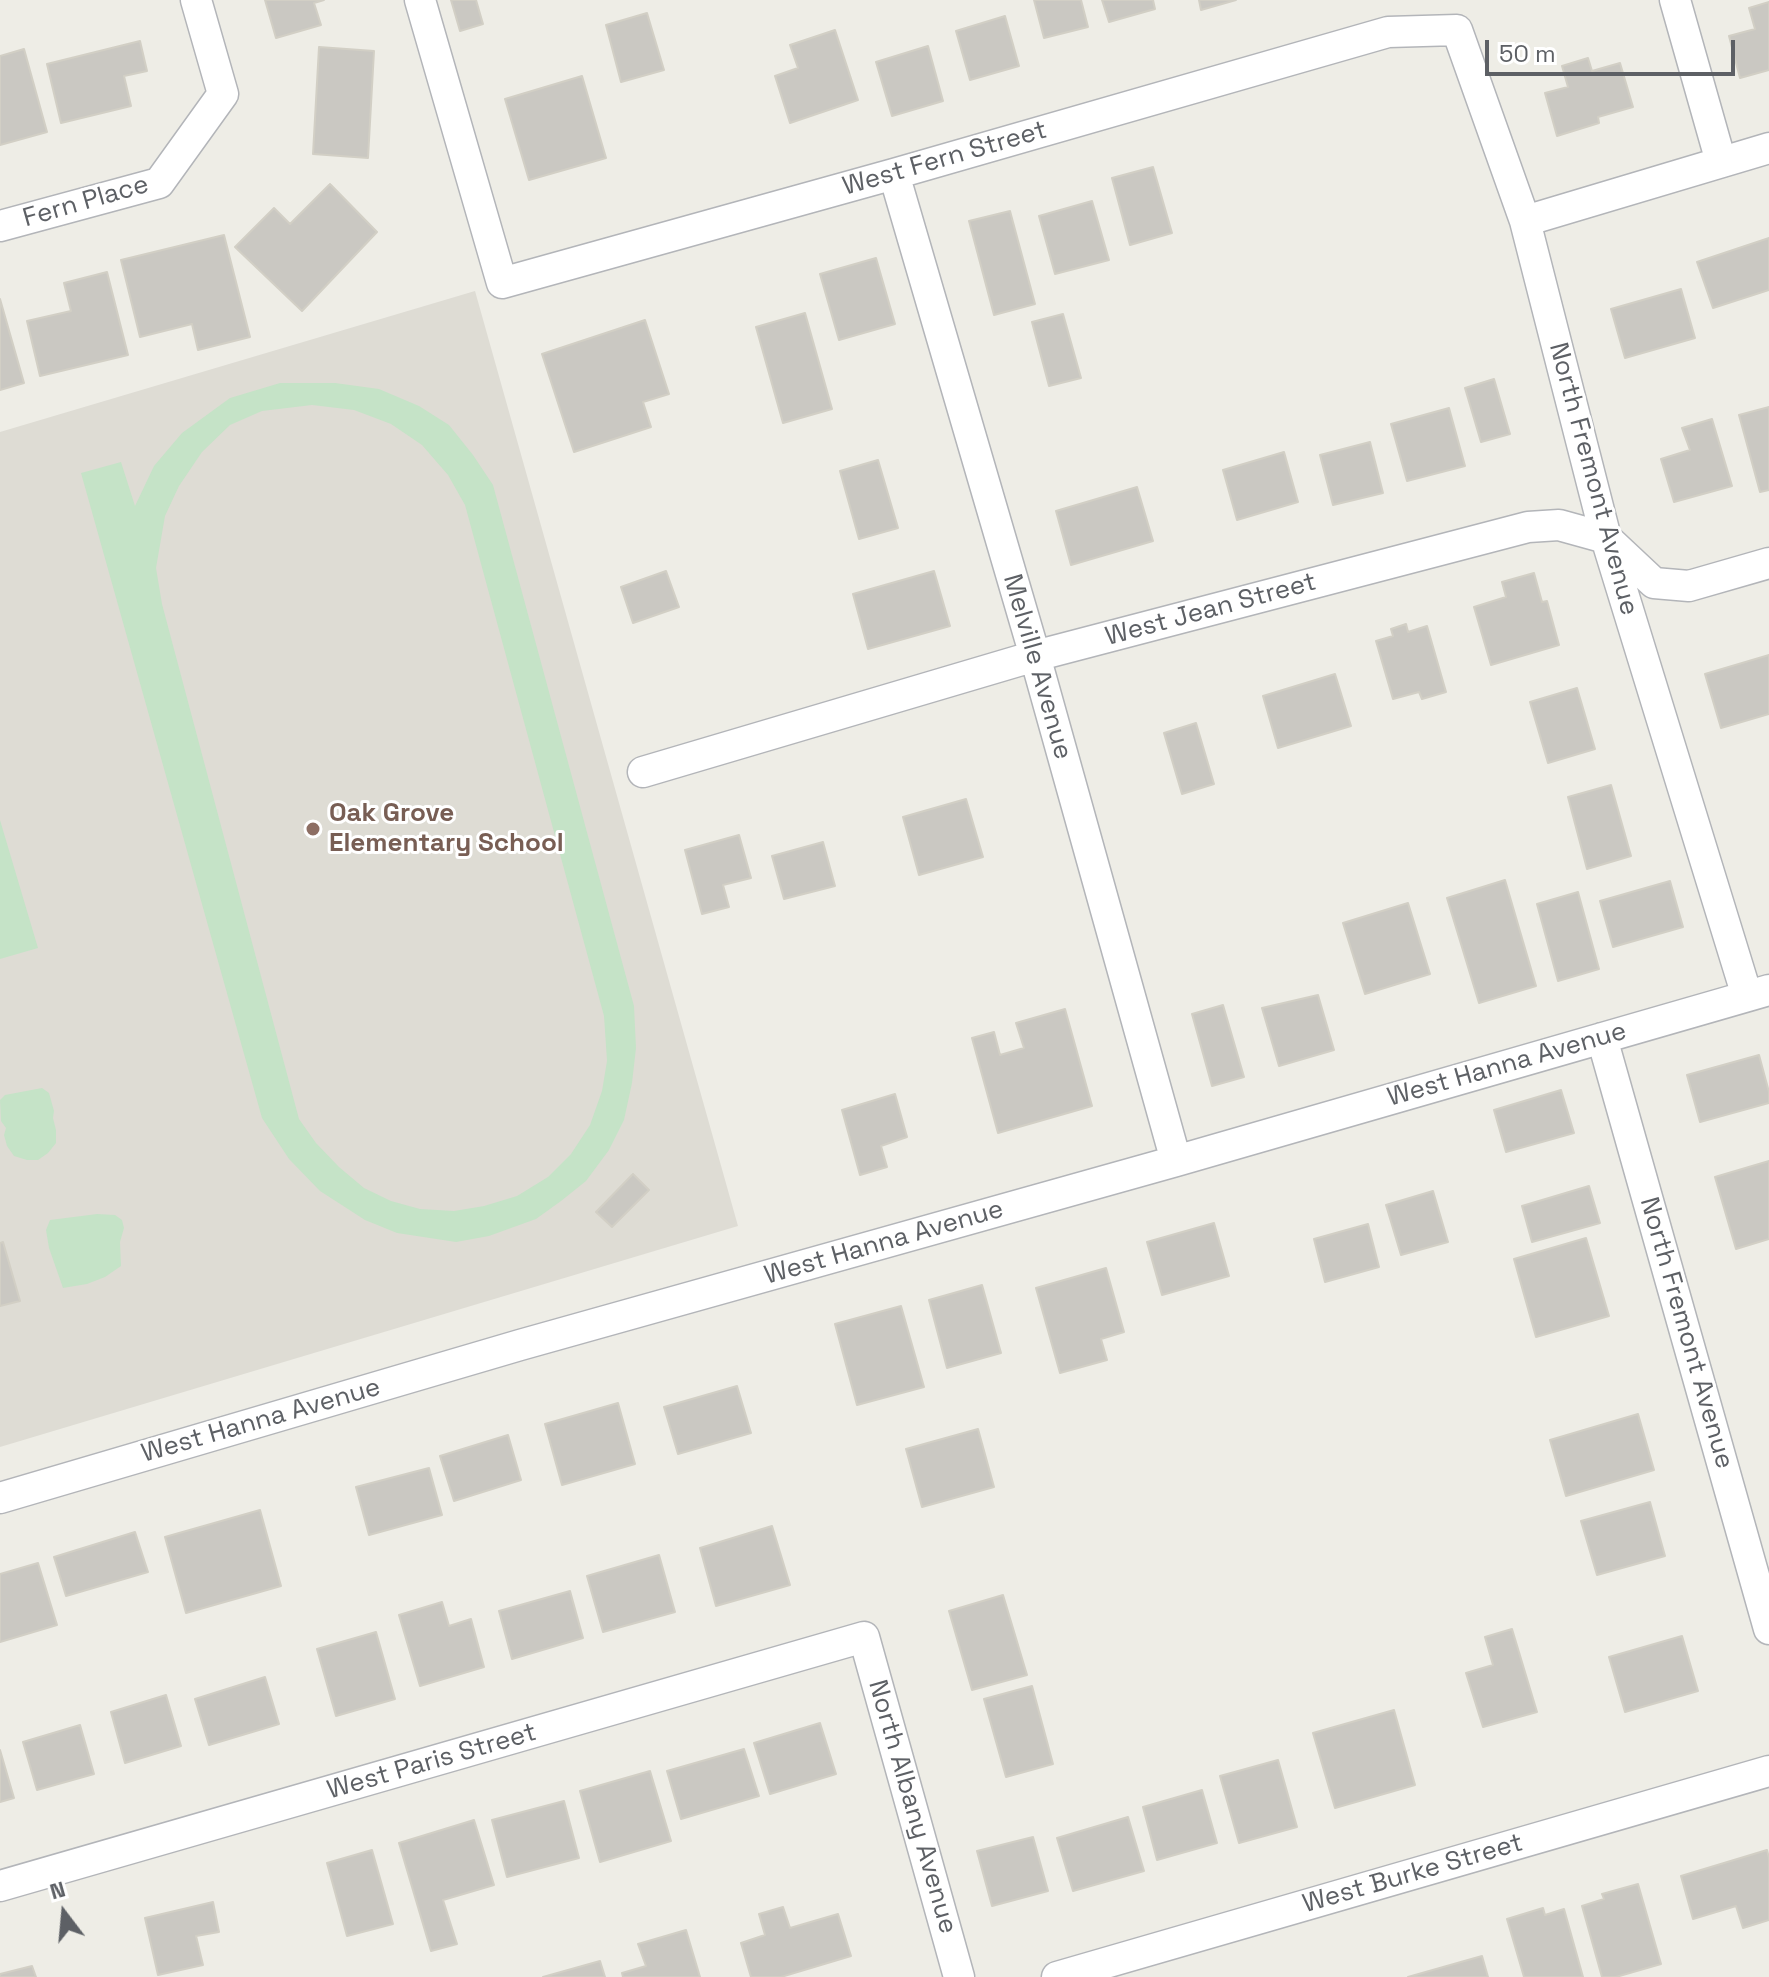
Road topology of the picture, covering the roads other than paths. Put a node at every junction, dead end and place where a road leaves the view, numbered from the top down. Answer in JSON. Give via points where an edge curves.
{"nodes":[{"id":1,"x":196,"y":0,"type":"edge"},
{"id":2,"x":420,"y":0,"type":"edge"},
{"id":3,"x":1675,"y":0,"type":"edge"},
{"id":4,"x":1388,"y":32,"type":"joint"},
{"id":5,"x":1769,"y":148,"type":"edge"},
{"id":6,"x":1721,"y":162,"type":"junction"},
{"id":7,"x":894,"y":174,"type":"junction"},
{"id":8,"x":1525,"y":221,"type":"junction"},
{"id":9,"x":0,"y":226,"type":"edge"},
{"id":10,"x":1606,"y":538,"type":"junction"},
{"id":11,"x":1769,"y":563,"type":"edge"},
{"id":12,"x":1035,"y":656,"type":"junction"},
{"id":13,"x":643,"y":772,"type":"dead end"},
{"id":14,"x":1758,"y":993,"type":"edge"},
{"id":15,"x":1602,"y":1038,"type":"junction"},
{"id":16,"x":1176,"y":1161,"type":"junction"},
{"id":17,"x":0,"y":1498,"type":"edge"},
{"id":18,"x":1769,"y":1629,"type":"edge"},
{"id":19,"x":864,"y":1637,"type":"joint"},
{"id":20,"x":1769,"y":1771,"type":"edge"},
{"id":21,"x":0,"y":1886,"type":"edge"},
{"id":22,"x":959,"y":1977,"type":"edge"},
{"id":23,"x":1057,"y":1977,"type":"edge"}],
"edges":[{"from":1,"to":9,"type":"street","name":"Fern Place","via":[[223,94],[159,183]]},
{"from":2,"to":7,"type":"street","name":"West Fern Street","via":[[502,283]]},
{"from":3,"to":6,"type":"street"},
{"from":4,"to":7,"type":"street","name":"West Fern Street"},
{"from":4,"to":8,"type":"street","name":"North Fremont Avenue","via":[[1457,30]]},
{"from":5,"to":6,"type":"street"},
{"from":6,"to":8,"type":"street"},
{"from":7,"to":12,"type":"street","name":"Melville Avenue"},
{"from":8,"to":10,"type":"street","name":"North Fremont Avenue"},
{"from":10,"to":11,"type":"street","name":"West Jean Street","via":[[1654,583],[1689,586]]},
{"from":10,"to":12,"type":"street","name":"West Jean Street","via":[[1559,525],[1528,527]]},
{"from":10,"to":14,"type":"street","name":"North Fremont Avenue"},
{"from":12,"to":13,"type":"street","name":"West Jean Street"},
{"from":12,"to":16,"type":"street","name":"Melville Avenue"},
{"from":14,"to":15,"type":"street","name":"West Hanna Avenue"},
{"from":15,"to":16,"type":"street","name":"West Hanna Avenue"},
{"from":15,"to":18,"type":"street","name":"North Fremont Avenue"},
{"from":16,"to":17,"type":"street","name":"West Hanna Avenue"},
{"from":19,"to":21,"type":"street","name":"West Paris Street"},
{"from":19,"to":22,"type":"street","name":"North Albany Avenue"},
{"from":20,"to":23,"type":"street","name":"West Burke Street"}]}
